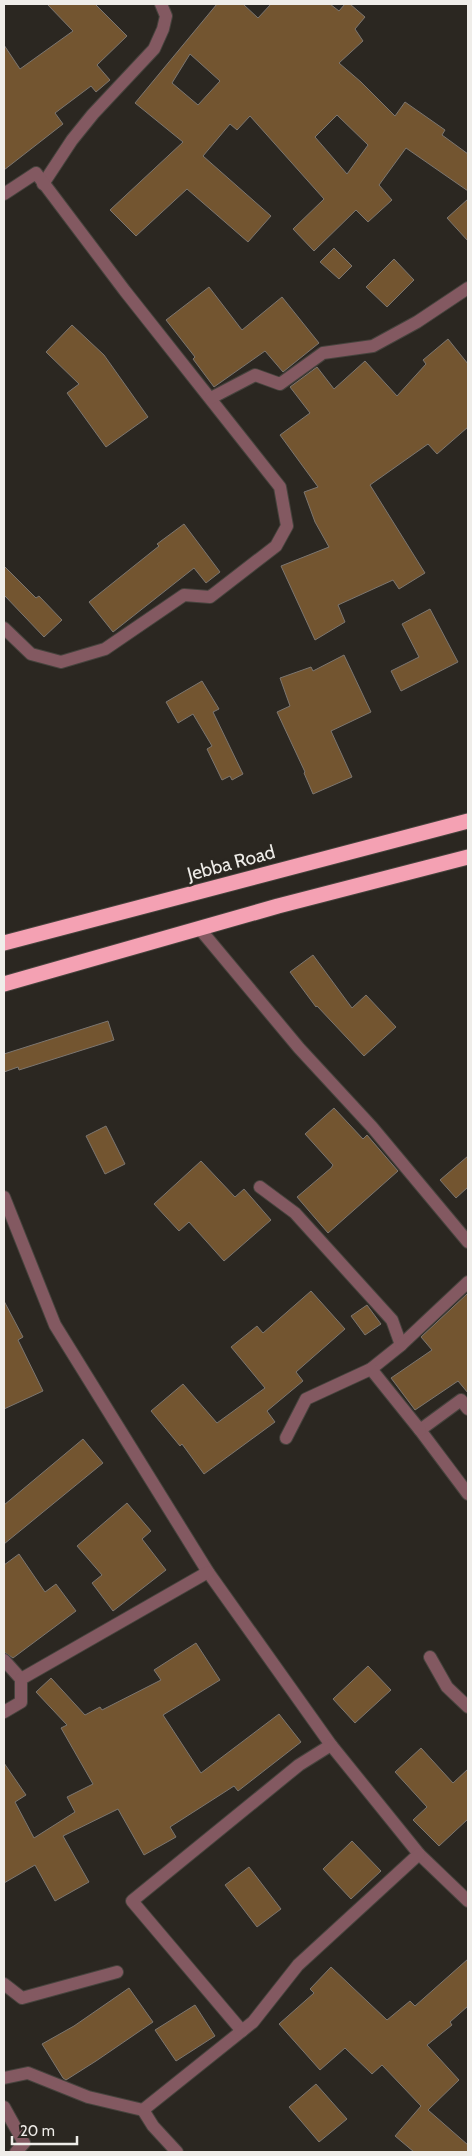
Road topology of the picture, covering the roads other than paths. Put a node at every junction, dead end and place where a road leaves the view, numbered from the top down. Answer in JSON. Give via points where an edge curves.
{"nodes":[{"id":1,"x":161,"y":4,"type":"edge"},
{"id":2,"x":43,"y":184,"type":"junction"},
{"id":3,"x":4,"y":194,"type":"edge"},
{"id":4,"x":468,"y":288,"type":"edge"},
{"id":5,"x":211,"y":398,"type":"junction"},
{"id":6,"x":4,"y":628,"type":"edge"},
{"id":7,"x":468,"y":822,"type":"edge"},
{"id":8,"x":468,"y":857,"type":"edge"},
{"id":9,"x":199,"y":928,"type":"junction"},
{"id":10,"x":4,"y":943,"type":"edge"},
{"id":11,"x":4,"y":984,"type":"edge"},
{"id":12,"x":260,"y":1187,"type":"dead end"},
{"id":13,"x":4,"y":1197,"type":"edge"},
{"id":14,"x":468,"y":1242,"type":"edge"},
{"id":15,"x":468,"y":1282,"type":"edge"},
{"id":16,"x":401,"y":1345,"type":"junction"},
{"id":17,"x":371,"y":1369,"type":"junction"},
{"id":18,"x":468,"y":1409,"type":"edge"},
{"id":19,"x":420,"y":1430,"type":"junction"},
{"id":20,"x":286,"y":1438,"type":"dead end"},
{"id":21,"x":468,"y":1494,"type":"edge"},
{"id":22,"x":208,"y":1572,"type":"junction"},
{"id":23,"x":430,"y":1657,"type":"dead end"},
{"id":24,"x":4,"y":1660,"type":"edge"},
{"id":25,"x":21,"y":1679,"type":"junction"},
{"id":26,"x":468,"y":1707,"type":"edge"},
{"id":27,"x":4,"y":1712,"type":"edge"},
{"id":28,"x":331,"y":1745,"type":"junction"},
{"id":29,"x":419,"y":1854,"type":"junction"},
{"id":30,"x":468,"y":1901,"type":"edge"},
{"id":31,"x":117,"y":1972,"type":"dead end"},
{"id":32,"x":4,"y":1984,"type":"edge"},
{"id":33,"x":242,"y":2031,"type":"junction"},
{"id":34,"x":4,"y":2078,"type":"edge"},
{"id":35,"x":4,"y":2107,"type":"edge"},
{"id":36,"x":143,"y":2110,"type":"junction"},
{"id":37,"x":16,"y":2152,"type":"edge"},
{"id":38,"x":177,"y":2152,"type":"edge"}],
"edges":[{"from":1,"to":2,"type":"street","via":[[166,16],[164,29],[154,49],[93,114]]},
{"from":2,"to":3,"type":"street","via":[[36,173]]},
{"from":2,"to":5,"type":"street"},
{"from":4,"to":5,"type":"street","via":[[373,346],[323,353],[280,384],[255,375]]},
{"from":5,"to":6,"type":"street","via":[[280,487],[287,526],[276,546],[210,597],[184,595],[105,649],[61,662],[31,654]]},
{"from":7,"to":10,"type":"highway","name":"Jebba Road"},
{"from":8,"to":9,"type":"highway"},
{"from":9,"to":11,"type":"highway"},
{"from":9,"to":14,"type":"street"},
{"from":12,"to":16,"type":"street","via":[[295,1213],[392,1320]]},
{"from":13,"to":22,"type":"street","via":[[55,1325]]},
{"from":15,"to":16,"type":"street"},
{"from":16,"to":17,"type":"street"},
{"from":17,"to":19,"type":"street"},
{"from":17,"to":20,"type":"street","via":[[306,1399]]},
{"from":18,"to":19,"type":"street","via":[[461,1400]]},
{"from":19,"to":21,"type":"street"},
{"from":22,"to":25,"type":"street"},
{"from":22,"to":28,"type":"street"},
{"from":23,"to":26,"type":"street","via":[[447,1686]]},
{"from":24,"to":25,"type":"street"},
{"from":25,"to":27,"type":"street","via":[[21,1702]]},
{"from":28,"to":29,"type":"street"},
{"from":28,"to":33,"type":"street","via":[[299,1765],[132,1901]]},
{"from":29,"to":30,"type":"street"},
{"from":29,"to":33,"type":"street","via":[[298,1964],[253,2022]]},
{"from":31,"to":32,"type":"street","via":[[22,1998]]},
{"from":33,"to":36,"type":"street"},
{"from":34,"to":36,"type":"street","via":[[28,2073],[88,2096]]},
{"from":35,"to":37,"type":"street","via":[[24,2143]]},
{"from":36,"to":38,"type":"street"}]}
